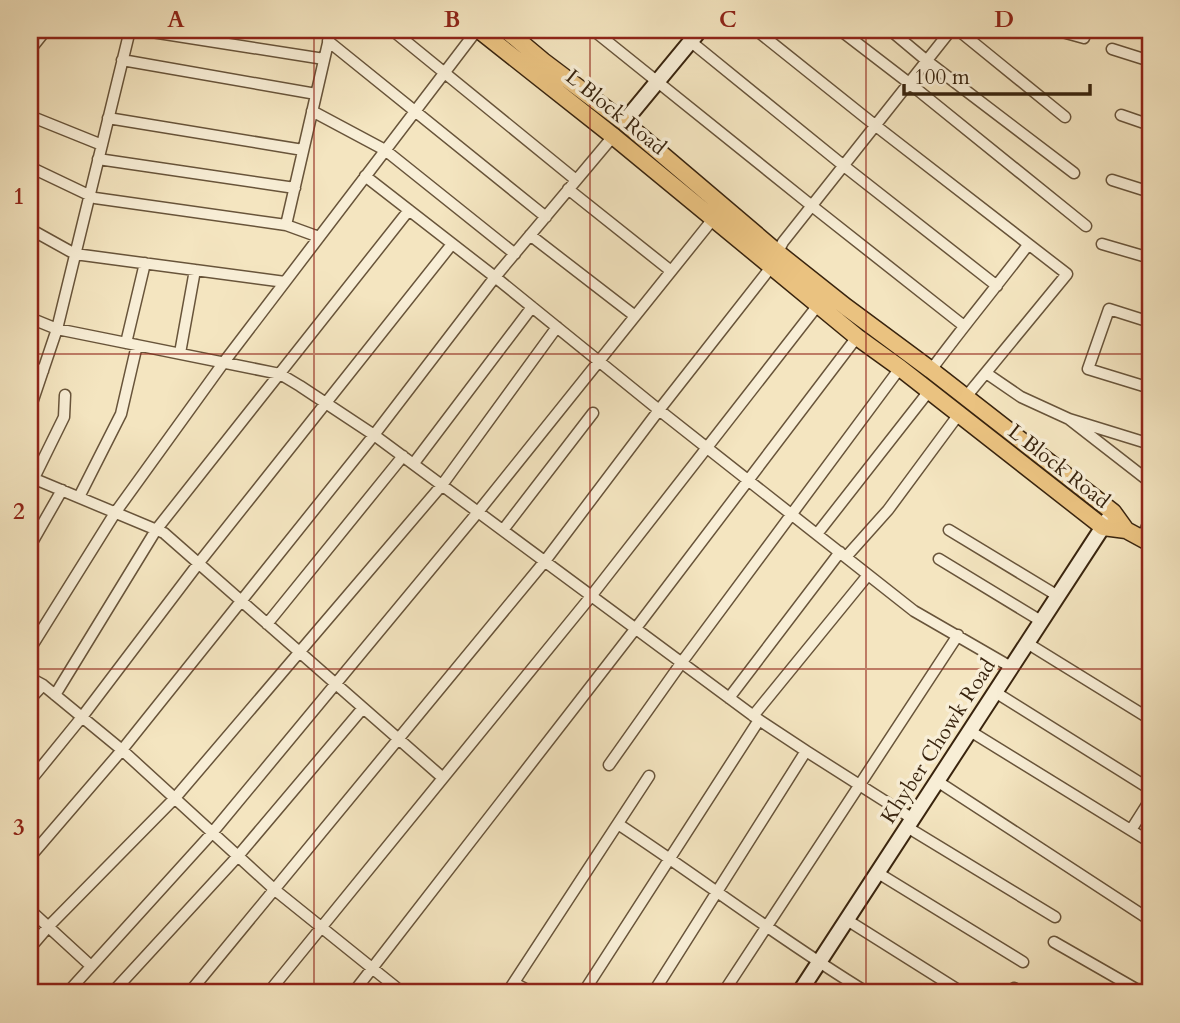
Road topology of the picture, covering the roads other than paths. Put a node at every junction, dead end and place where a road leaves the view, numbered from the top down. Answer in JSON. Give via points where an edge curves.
{"nodes":[{"id":1,"x":46,"y":30,"type":"edge"},
{"id":2,"x":130,"y":30,"type":"edge"},
{"id":3,"x":139,"y":30,"type":"edge"},
{"id":4,"x":331,"y":30,"type":"edge"},
{"id":5,"x":392,"y":30,"type":"edge"},
{"id":6,"x":478,"y":30,"type":"edge"},
{"id":7,"x":506,"y":30,"type":"edge"},
{"id":8,"x":593,"y":30,"type":"edge"},
{"id":9,"x":756,"y":30,"type":"edge"},
{"id":10,"x":840,"y":30,"type":"edge"},
{"id":11,"x":890,"y":30,"type":"edge"},
{"id":12,"x":951,"y":30,"type":"edge"},
{"id":13,"x":958,"y":30,"type":"edge"},
{"id":14,"x":1055,"y":30,"type":"edge"},
{"id":15,"x":692,"y":35,"type":"edge"},
{"id":16,"x":1084,"y":38,"type":"dead end"},
{"id":17,"x":328,"y":41,"type":"junction"},
{"id":18,"x":1112,"y":49,"type":"dead end"},
{"id":19,"x":30,"y":50,"type":"edge"},
{"id":20,"x":324,"y":59,"type":"junction"},
{"id":21,"x":122,"y":60,"type":"junction"},
{"id":22,"x":927,"y":61,"type":"junction"},
{"id":23,"x":1150,"y":61,"type":"edge"},
{"id":24,"x":444,"y":73,"type":"junction"},
{"id":25,"x":657,"y":82,"type":"junction"},
{"id":26,"x":909,"y":83,"type":"junction"},
{"id":27,"x":316,"y":94,"type":"junction"},
{"id":28,"x":312,"y":111,"type":"junction"},
{"id":29,"x":415,"y":111,"type":"junction"},
{"id":30,"x":1121,"y":115,"type":"dead end"},
{"id":31,"x":30,"y":116,"type":"edge"},
{"id":32,"x":1065,"y":117,"type":"dead end"},
{"id":33,"x":108,"y":118,"type":"junction"},
{"id":34,"x":624,"y":122,"type":"junction"},
{"id":35,"x":1150,"y":125,"type":"edge"},
{"id":36,"x":876,"y":126,"type":"junction"},
{"id":37,"x":613,"y":136,"type":"junction"},
{"id":38,"x":102,"y":145,"type":"junction"},
{"id":39,"x":303,"y":150,"type":"junction"},
{"id":40,"x":385,"y":150,"type":"junction"},
{"id":41,"x":98,"y":159,"type":"junction"},
{"id":42,"x":844,"y":166,"type":"junction"},
{"id":43,"x":30,"y":167,"type":"edge"},
{"id":44,"x":1074,"y":173,"type":"dead end"},
{"id":45,"x":365,"y":176,"type":"junction"},
{"id":46,"x":576,"y":180,"type":"junction"},
{"id":47,"x":1112,"y":180,"type":"dead end"},
{"id":48,"x":295,"y":188,"type":"junction"},
{"id":49,"x":568,"y":189,"type":"junction"},
{"id":50,"x":1150,"y":192,"type":"edge"},
{"id":51,"x":89,"y":195,"type":"junction"},
{"id":52,"x":812,"y":206,"type":"junction"},
{"id":53,"x":409,"y":210,"type":"junction"},
{"id":54,"x":546,"y":217,"type":"junction"},
{"id":55,"x":713,"y":219,"type":"junction"},
{"id":56,"x":286,"y":225,"type":"junction"},
{"id":57,"x":1086,"y":226,"type":"dead end"},
{"id":58,"x":30,"y":229,"type":"edge"},
{"id":59,"x":530,"y":235,"type":"junction"},
{"id":60,"x":319,"y":237,"type":"junction"},
{"id":61,"x":452,"y":244,"type":"junction"},
{"id":62,"x":1102,"y":244,"type":"dead end"},
{"id":63,"x":1028,"y":245,"type":"junction"},
{"id":64,"x":75,"y":254,"type":"junction"},
{"id":65,"x":515,"y":254,"type":"junction"},
{"id":66,"x":1150,"y":258,"type":"edge"},
{"id":67,"x":774,"y":259,"type":"junction"},
{"id":68,"x":145,"y":263,"type":"junction"},
{"id":69,"x":195,"y":270,"type":"junction"},
{"id":70,"x":671,"y":271,"type":"junction"},
{"id":71,"x":495,"y":277,"type":"junction"},
{"id":72,"x":285,"y":282,"type":"junction"},
{"id":73,"x":997,"y":286,"type":"junction"},
{"id":74,"x":818,"y":305,"type":"junction"},
{"id":75,"x":532,"y":307,"type":"junction"},
{"id":76,"x":635,"y":316,"type":"junction"},
{"id":77,"x":30,"y":318,"type":"edge"},
{"id":78,"x":1150,"y":322,"type":"edge"},
{"id":79,"x":964,"y":326,"type":"junction"},
{"id":80,"x":557,"y":327,"type":"junction"},
{"id":81,"x":57,"y":329,"type":"junction"},
{"id":82,"x":857,"y":337,"type":"junction"},
{"id":83,"x":132,"y":344,"type":"junction"},
{"id":84,"x":180,"y":353,"type":"junction"},
{"id":85,"x":599,"y":360,"type":"junction"},
{"id":86,"x":224,"y":362,"type":"junction"},
{"id":87,"x":30,"y":367,"type":"edge"},
{"id":88,"x":900,"y":368,"type":"junction"},
{"id":89,"x":931,"y":370,"type":"junction"},
{"id":90,"x":43,"y":371,"type":"junction"},
{"id":91,"x":986,"y":373,"type":"junction"},
{"id":92,"x":280,"y":374,"type":"junction"},
{"id":93,"x":1150,"y":388,"type":"edge"},
{"id":94,"x":929,"y":391,"type":"junction"},
{"id":95,"x":65,"y":395,"type":"dead end"},
{"id":96,"x":965,"y":398,"type":"junction"},
{"id":97,"x":326,"y":403,"type":"junction"},
{"id":98,"x":30,"y":409,"type":"edge"},
{"id":99,"x":659,"y":410,"type":"junction"},
{"id":100,"x":593,"y":413,"type":"dead end"},
{"id":101,"x":959,"y":414,"type":"junction"},
{"id":102,"x":1069,"y":419,"type":"junction"},
{"id":103,"x":374,"y":435,"type":"junction"},
{"id":104,"x":1150,"y":444,"type":"edge"},
{"id":105,"x":707,"y":447,"type":"junction"},
{"id":106,"x":403,"y":456,"type":"junction"},
{"id":107,"x":414,"y":463,"type":"junction"},
{"id":108,"x":32,"y":477,"type":"edge"},
{"id":109,"x":749,"y":480,"type":"junction"},
{"id":110,"x":1150,"y":482,"type":"edge"},
{"id":111,"x":442,"y":485,"type":"junction"},
{"id":112,"x":62,"y":490,"type":"junction"},
{"id":113,"x":79,"y":497,"type":"junction"},
{"id":114,"x":478,"y":512,"type":"junction"},
{"id":115,"x":1113,"y":512,"type":"junction"},
{"id":116,"x":115,"y":513,"type":"junction"},
{"id":117,"x":792,"y":514,"type":"junction"},
{"id":118,"x":1150,"y":519,"type":"edge"},
{"id":119,"x":1102,"y":527,"type":"junction"},
{"id":120,"x":156,"y":530,"type":"junction"},
{"id":121,"x":503,"y":530,"type":"junction"},
{"id":122,"x":949,"y":530,"type":"dead end"},
{"id":123,"x":1126,"y":530,"type":"junction"},
{"id":124,"x":817,"y":534,"type":"junction"},
{"id":125,"x":1146,"y":541,"type":"edge"},
{"id":126,"x":30,"y":547,"type":"edge"},
{"id":127,"x":843,"y":555,"type":"junction"},
{"id":128,"x":939,"y":559,"type":"dead end"},
{"id":129,"x":545,"y":561,"type":"junction"},
{"id":130,"x":198,"y":564,"type":"junction"},
{"id":131,"x":868,"y":575,"type":"junction"},
{"id":132,"x":592,"y":595,"type":"junction"},
{"id":133,"x":1058,"y":596,"type":"junction"},
{"id":134,"x":241,"y":601,"type":"junction"},
{"id":135,"x":1041,"y":621,"type":"junction"},
{"id":136,"x":267,"y":624,"type":"junction"},
{"id":137,"x":636,"y":628,"type":"junction"},
{"id":138,"x":958,"y":635,"type":"junction"},
{"id":139,"x":1027,"y":643,"type":"junction"},
{"id":140,"x":30,"y":649,"type":"edge"},
{"id":141,"x":299,"y":652,"type":"junction"},
{"id":142,"x":682,"y":662,"type":"junction"},
{"id":143,"x":1011,"y":667,"type":"junction"},
{"id":144,"x":30,"y":678,"type":"edge"},
{"id":145,"x":335,"y":684,"type":"junction"},
{"id":146,"x":43,"y":685,"type":"junction"},
{"id":147,"x":995,"y":692,"type":"junction"},
{"id":148,"x":55,"y":695,"type":"junction"},
{"id":149,"x":729,"y":698,"type":"junction"},
{"id":150,"x":30,"y":699,"type":"edge"},
{"id":151,"x":363,"y":708,"type":"junction"},
{"id":152,"x":82,"y":717,"type":"junction"},
{"id":153,"x":756,"y":718,"type":"junction"},
{"id":154,"x":1150,"y":719,"type":"edge"},
{"id":155,"x":970,"y":731,"type":"junction"},
{"id":156,"x":398,"y":739,"type":"junction"},
{"id":157,"x":122,"y":750,"type":"junction"},
{"id":158,"x":806,"y":751,"type":"junction"},
{"id":159,"x":609,"y":765,"type":"dead end"},
{"id":160,"x":649,"y":776,"type":"dead end"},
{"id":161,"x":443,"y":778,"type":"junction"},
{"id":162,"x":30,"y":781,"type":"edge"},
{"id":163,"x":937,"y":781,"type":"junction"},
{"id":164,"x":860,"y":785,"type":"junction"},
{"id":165,"x":1150,"y":789,"type":"edge"},
{"id":166,"x":175,"y":798,"type":"junction"},
{"id":167,"x":1150,"y":800,"type":"edge"},
{"id":168,"x":910,"y":823,"type":"junction"},
{"id":169,"x":618,"y":824,"type":"junction"},
{"id":170,"x":1130,"y":830,"type":"junction"},
{"id":171,"x":212,"y":832,"type":"junction"},
{"id":172,"x":1150,"y":842,"type":"edge"},
{"id":173,"x":238,"y":856,"type":"junction"},
{"id":174,"x":30,"y":857,"type":"edge"},
{"id":175,"x":670,"y":858,"type":"junction"},
{"id":176,"x":878,"y":873,"type":"junction"},
{"id":177,"x":275,"y":890,"type":"junction"},
{"id":178,"x":718,"y":891,"type":"junction"},
{"id":179,"x":30,"y":910,"type":"edge"},
{"id":180,"x":1055,"y":917,"type":"dead end"},
{"id":181,"x":847,"y":920,"type":"junction"},
{"id":182,"x":1150,"y":920,"type":"edge"},
{"id":183,"x":767,"y":926,"type":"junction"},
{"id":184,"x":48,"y":927,"type":"junction"},
{"id":185,"x":322,"y":928,"type":"junction"},
{"id":186,"x":1054,"y":942,"type":"dead end"},
{"id":187,"x":30,"y":948,"type":"edge"},
{"id":188,"x":1023,"y":962,"type":"dead end"},
{"id":189,"x":819,"y":963,"type":"junction"},
{"id":190,"x":91,"y":966,"type":"junction"},
{"id":191,"x":373,"y":969,"type":"junction"},
{"id":192,"x":514,"y":983,"type":"junction"},
{"id":193,"x":68,"y":993,"type":"edge"},
{"id":194,"x":112,"y":993,"type":"edge"},
{"id":195,"x":189,"y":993,"type":"edge"},
{"id":196,"x":268,"y":993,"type":"edge"},
{"id":197,"x":353,"y":993,"type":"edge"},
{"id":198,"x":403,"y":993,"type":"edge"},
{"id":199,"x":507,"y":993,"type":"edge"},
{"id":200,"x":533,"y":993,"type":"edge"},
{"id":201,"x":583,"y":993,"type":"edge"},
{"id":202,"x":653,"y":993,"type":"edge"},
{"id":203,"x":723,"y":993,"type":"edge"},
{"id":204,"x":799,"y":993,"type":"edge"},
{"id":205,"x":868,"y":993,"type":"edge"},
{"id":206,"x":963,"y":993,"type":"edge"},
{"id":207,"x":1143,"y":993,"type":"edge"}],
"edges":[{"from":1,"to":19,"type":"street"},
{"from":2,"to":21,"type":"street"},
{"from":3,"to":20,"type":"street"},
{"from":4,"to":17,"type":"street"},
{"from":5,"to":24,"type":"street"},
{"from":6,"to":24,"type":"street"},
{"from":6,"to":37,"type":"main road","name":"L Block Road"},
{"from":7,"to":34,"type":"main road","name":"L Block Road"},
{"from":8,"to":25,"type":"street"},
{"from":9,"to":36,"type":"street"},
{"from":10,"to":26,"type":"street"},
{"from":11,"to":22,"type":"street"},
{"from":12,"to":22,"type":"street"},
{"from":13,"to":32,"type":"street"},
{"from":14,"to":16,"type":"street"},
{"from":15,"to":25,"type":"street"},
{"from":15,"to":42,"type":"street"},
{"from":17,"to":20,"type":"street"},
{"from":17,"to":29,"type":"street"},
{"from":18,"to":23,"type":"street"},
{"from":20,"to":27,"type":"street"},
{"from":21,"to":27,"type":"street"},
{"from":21,"to":33,"type":"street"},
{"from":22,"to":26,"type":"street"},
{"from":22,"to":44,"type":"street"},
{"from":24,"to":29,"type":"street"},
{"from":24,"to":46,"type":"street"},
{"from":25,"to":34,"type":"street"},
{"from":25,"to":52,"type":"street"},
{"from":26,"to":36,"type":"street"},
{"from":26,"to":57,"type":"street"},
{"from":27,"to":28,"type":"street"},
{"from":28,"to":39,"type":"street"},
{"from":28,"to":40,"type":"street"},
{"from":29,"to":40,"type":"street"},
{"from":29,"to":54,"type":"street"},
{"from":30,"to":35,"type":"street"},
{"from":31,"to":38,"type":"street"},
{"from":33,"to":38,"type":"street"},
{"from":33,"to":39,"type":"street"},
{"from":34,"to":37,"type":"street"},
{"from":34,"to":67,"type":"main road","name":"L Block Road"},
{"from":36,"to":42,"type":"street"},
{"from":36,"to":63,"type":"street"},
{"from":37,"to":46,"type":"street"},
{"from":37,"to":55,"type":"main road","name":"L Block Road"},
{"from":38,"to":41,"type":"street"},
{"from":39,"to":48,"type":"street"},
{"from":40,"to":45,"type":"street"},
{"from":40,"to":65,"type":"street"},
{"from":41,"to":48,"type":"street"},
{"from":41,"to":51,"type":"street"},
{"from":42,"to":52,"type":"street"},
{"from":42,"to":73,"type":"street"},
{"from":43,"to":51,"type":"street"},
{"from":45,"to":53,"type":"street"},
{"from":45,"to":60,"type":"street"},
{"from":46,"to":49,"type":"street"},
{"from":47,"to":50,"type":"street"},
{"from":48,"to":56,"type":"street"},
{"from":49,"to":54,"type":"street"},
{"from":49,"to":70,"type":"street"},
{"from":51,"to":56,"type":"street"},
{"from":51,"to":64,"type":"street"},
{"from":52,"to":67,"type":"street"},
{"from":52,"to":79,"type":"street"},
{"from":53,"to":61,"type":"street"},
{"from":53,"to":92,"type":"street"},
{"from":54,"to":59,"type":"street"},
{"from":55,"to":67,"type":"main road","name":"L Block Road"},
{"from":55,"to":70,"type":"street"},
{"from":56,"to":60,"type":"street"},
{"from":58,"to":64,"type":"street"},
{"from":59,"to":65,"type":"street"},
{"from":59,"to":76,"type":"street"},
{"from":60,"to":72,"type":"street"},
{"from":61,"to":71,"type":"street"},
{"from":61,"to":97,"type":"street"},
{"from":62,"to":66,"type":"street"},
{"from":63,"to":73,"type":"street"},
{"from":63,"to":91,"type":"street","via":[[1067,274]]},
{"from":64,"to":68,"type":"street"},
{"from":64,"to":81,"type":"street"},
{"from":65,"to":71,"type":"street"},
{"from":67,"to":74,"type":"main road","name":"L Block Road"},
{"from":67,"to":89,"type":"main road","name":"L Block Road"},
{"from":67,"to":99,"type":"street"},
{"from":68,"to":69,"type":"street"},
{"from":68,"to":83,"type":"street"},
{"from":69,"to":72,"type":"street"},
{"from":69,"to":84,"type":"street"},
{"from":70,"to":76,"type":"street"},
{"from":71,"to":75,"type":"street"},
{"from":71,"to":103,"type":"street"},
{"from":72,"to":86,"type":"street"},
{"from":73,"to":79,"type":"street"},
{"from":74,"to":82,"type":"main road","name":"L Block Road"},
{"from":74,"to":105,"type":"street"},
{"from":75,"to":80,"type":"street"},
{"from":75,"to":107,"type":"street"},
{"from":76,"to":85,"type":"street"},
{"from":77,"to":81,"type":"street"},
{"from":78,"to":93,"type":"street","via":[[1109,309],[1088,369]]},
{"from":79,"to":89,"type":"street"},
{"from":80,"to":85,"type":"street"},
{"from":80,"to":111,"type":"street"},
{"from":81,"to":83,"type":"street"},
{"from":81,"to":90,"type":"street"},
{"from":82,"to":88,"type":"main road","name":"L Block Road"},
{"from":82,"to":109,"type":"street"},
{"from":83,"to":84,"type":"street"},
{"from":83,"to":113,"type":"street","via":[[121,414]]},
{"from":84,"to":86,"type":"street"},
{"from":85,"to":99,"type":"street"},
{"from":85,"to":114,"type":"street"},
{"from":86,"to":92,"type":"street"},
{"from":86,"to":116,"type":"street"},
{"from":87,"to":90,"type":"street"},
{"from":88,"to":94,"type":"main road","name":"L Block Road"},
{"from":88,"to":117,"type":"street"},
{"from":89,"to":96,"type":"main road","name":"L Block Road"},
{"from":90,"to":98,"type":"street"},
{"from":91,"to":96,"type":"street"},
{"from":91,"to":102,"type":"street","via":[[1021,397]]},
{"from":92,"to":97,"type":"street"},
{"from":92,"to":120,"type":"street"},
{"from":94,"to":101,"type":"main road","name":"L Block Road"},
{"from":94,"to":124,"type":"street"},
{"from":95,"to":108,"type":"street","via":[[64,417]]},
{"from":96,"to":115,"type":"main road","name":"L Block Road"},
{"from":97,"to":103,"type":"street"},
{"from":97,"to":130,"type":"street"},
{"from":99,"to":105,"type":"street"},
{"from":99,"to":129,"type":"street"},
{"from":100,"to":121,"type":"street"},
{"from":101,"to":119,"type":"main road","name":"L Block Road"},
{"from":101,"to":127,"type":"street","via":[[888,510]]},
{"from":102,"to":104,"type":"street"},
{"from":102,"to":110,"type":"street"},
{"from":103,"to":106,"type":"street"},
{"from":103,"to":134,"type":"street"},
{"from":105,"to":109,"type":"street"},
{"from":105,"to":132,"type":"street"},
{"from":106,"to":107,"type":"street"},
{"from":106,"to":136,"type":"street"},
{"from":107,"to":111,"type":"street"},
{"from":108,"to":112,"type":"street"},
{"from":109,"to":117,"type":"street"},
{"from":109,"to":137,"type":"street"},
{"from":111,"to":114,"type":"street"},
{"from":111,"to":141,"type":"street"},
{"from":112,"to":113,"type":"street"},
{"from":112,"to":126,"type":"street"},
{"from":113,"to":116,"type":"street"},
{"from":114,"to":121,"type":"street"},
{"from":114,"to":145,"type":"street"},
{"from":115,"to":119,"type":"street","name":"Khyber Chowk Road"},
{"from":115,"to":123,"type":"main road","name":"L Block Road"},
{"from":116,"to":120,"type":"street"},
{"from":116,"to":140,"type":"street"},
{"from":117,"to":124,"type":"street"},
{"from":117,"to":142,"type":"street"},
{"from":118,"to":125,"type":"street"},
{"from":119,"to":123,"type":"main road","name":"L Block Road"},
{"from":119,"to":133,"type":"street","name":"Khyber Chowk Road"},
{"from":120,"to":130,"type":"street"},
{"from":120,"to":148,"type":"street"},
{"from":121,"to":129,"type":"street"},
{"from":122,"to":133,"type":"street"},
{"from":123,"to":125,"type":"main road"},
{"from":124,"to":127,"type":"street"},
{"from":127,"to":131,"type":"street"},
{"from":127,"to":149,"type":"street"},
{"from":128,"to":135,"type":"street"},
{"from":129,"to":132,"type":"street"},
{"from":129,"to":156,"type":"street"},
{"from":130,"to":134,"type":"street"},
{"from":130,"to":152,"type":"street"},
{"from":131,"to":138,"type":"street","via":[[914,611]]},
{"from":131,"to":153,"type":"street"},
{"from":132,"to":137,"type":"street"},
{"from":132,"to":161,"type":"street"},
{"from":133,"to":135,"type":"street","name":"Khyber Chowk Road"},
{"from":134,"to":136,"type":"street"},
{"from":134,"to":157,"type":"street"},
{"from":135,"to":139,"type":"street","name":"Khyber Chowk Road"},
{"from":136,"to":141,"type":"street"},
{"from":137,"to":142,"type":"street"},
{"from":137,"to":191,"type":"street"},
{"from":138,"to":143,"type":"street"},
{"from":138,"to":164,"type":"street"},
{"from":139,"to":143,"type":"street","name":"Khyber Chowk Road"},
{"from":139,"to":154,"type":"street"},
{"from":141,"to":145,"type":"street"},
{"from":141,"to":166,"type":"street"},
{"from":142,"to":149,"type":"street"},
{"from":142,"to":159,"type":"street"},
{"from":143,"to":147,"type":"street","name":"Khyber Chowk Road"},
{"from":144,"to":146,"type":"street"},
{"from":145,"to":151,"type":"street"},
{"from":145,"to":171,"type":"street"},
{"from":146,"to":148,"type":"street"},
{"from":146,"to":150,"type":"street"},
{"from":147,"to":155,"type":"street","name":"Khyber Chowk Road"},
{"from":147,"to":165,"type":"street"},
{"from":148,"to":152,"type":"street"},
{"from":149,"to":153,"type":"street"},
{"from":151,"to":156,"type":"street"},
{"from":151,"to":173,"type":"street"},
{"from":152,"to":157,"type":"street"},
{"from":152,"to":162,"type":"street"},
{"from":153,"to":158,"type":"street"},
{"from":153,"to":175,"type":"street"},
{"from":155,"to":163,"type":"street","name":"Khyber Chowk Road"},
{"from":155,"to":170,"type":"street"},
{"from":156,"to":161,"type":"street"},
{"from":156,"to":177,"type":"street"},
{"from":157,"to":166,"type":"street"},
{"from":157,"to":174,"type":"street"},
{"from":158,"to":164,"type":"street"},
{"from":158,"to":178,"type":"street"},
{"from":160,"to":169,"type":"street"},
{"from":161,"to":185,"type":"street"},
{"from":163,"to":168,"type":"street","name":"Khyber Chowk Road"},
{"from":163,"to":182,"type":"street"},
{"from":164,"to":168,"type":"street"},
{"from":164,"to":183,"type":"street"},
{"from":166,"to":171,"type":"street"},
{"from":166,"to":184,"type":"street"},
{"from":167,"to":170,"type":"street"},
{"from":168,"to":176,"type":"street","name":"Khyber Chowk Road"},
{"from":168,"to":180,"type":"street"},
{"from":169,"to":175,"type":"street"},
{"from":169,"to":192,"type":"street"},
{"from":170,"to":172,"type":"street"},
{"from":171,"to":173,"type":"street"},
{"from":171,"to":190,"type":"street"},
{"from":173,"to":177,"type":"street"},
{"from":173,"to":194,"type":"street"},
{"from":175,"to":178,"type":"street"},
{"from":175,"to":201,"type":"street"},
{"from":176,"to":181,"type":"street","name":"Khyber Chowk Road"},
{"from":176,"to":188,"type":"street"},
{"from":177,"to":185,"type":"street"},
{"from":177,"to":195,"type":"street"},
{"from":178,"to":183,"type":"street"},
{"from":178,"to":202,"type":"street"},
{"from":179,"to":184,"type":"street"},
{"from":181,"to":189,"type":"street","name":"Khyber Chowk Road"},
{"from":181,"to":206,"type":"street"},
{"from":183,"to":189,"type":"street"},
{"from":183,"to":203,"type":"street"},
{"from":184,"to":187,"type":"street"},
{"from":184,"to":190,"type":"street"},
{"from":185,"to":191,"type":"street"},
{"from":185,"to":196,"type":"street"},
{"from":186,"to":207,"type":"street"},
{"from":189,"to":204,"type":"street","name":"Khyber Chowk Road"},
{"from":189,"to":205,"type":"street"},
{"from":190,"to":193,"type":"street"},
{"from":191,"to":197,"type":"street"},
{"from":191,"to":198,"type":"street"},
{"from":192,"to":199,"type":"street"},
{"from":192,"to":200,"type":"street"}]}
